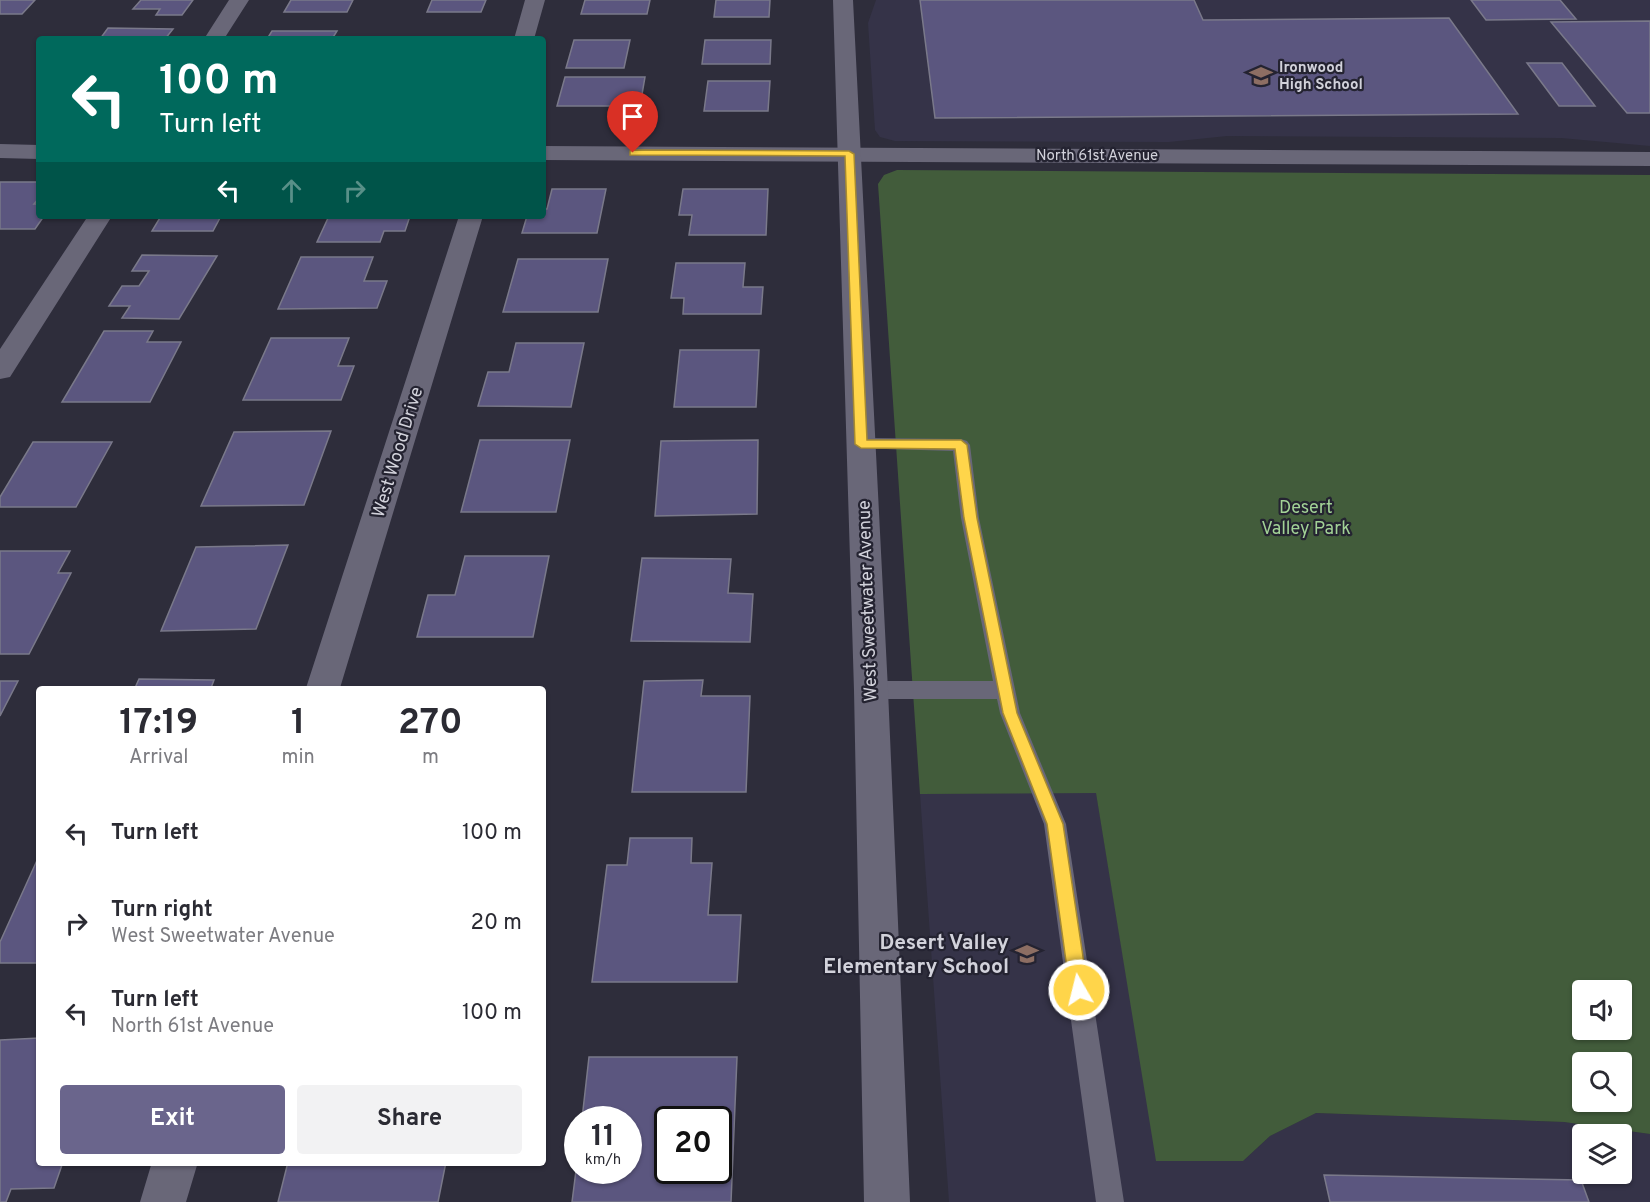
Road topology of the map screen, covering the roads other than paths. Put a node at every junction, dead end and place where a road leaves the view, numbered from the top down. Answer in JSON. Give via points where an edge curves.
{"nodes":[{"id":1,"x":239,"y":0,"type":"edge"},
{"id":2,"x":535,"y":0,"type":"edge"},
{"id":3,"x":843,"y":0,"type":"edge"},
{"id":4,"x":216,"y":36,"type":"edge"},
{"id":5,"x":525,"y":36,"type":"edge"},
{"id":6,"x":0,"y":151,"type":"edge"},
{"id":7,"x":36,"y":152,"type":"edge"},
{"id":8,"x":546,"y":153,"type":"edge"},
{"id":9,"x":849,"y":154,"type":"junction"},
{"id":10,"x":1650,"y":159,"type":"edge"},
{"id":11,"x":98,"y":219,"type":"edge"},
{"id":12,"x":470,"y":219,"type":"edge"},
{"id":13,"x":0,"y":370,"type":"edge"},
{"id":14,"x":861,"y":444,"type":"junction"},
{"id":15,"x":324,"y":686,"type":"edge"},
{"id":16,"x":871,"y":690,"type":"junction"},
{"id":17,"x":1005,"y":690,"type":"junction"},
{"id":18,"x":174,"y":1166,"type":"edge"},
{"id":19,"x":163,"y":1202,"type":"edge"},
{"id":20,"x":887,"y":1202,"type":"edge"},
{"id":21,"x":1110,"y":1202,"type":"edge"}],
"edges":[{"from":1,"to":4,"type":"street"},
{"from":2,"to":5,"type":"street"},
{"from":3,"to":9,"type":"street","name":"West Sweetwater Avenue"},
{"from":6,"to":7,"type":"street"},
{"from":8,"to":9,"type":"street","name":"North 61st Avenue"},
{"from":9,"to":10,"type":"street","name":"North 61st Avenue"},
{"from":9,"to":14,"type":"street","name":"West Sweetwater Avenue"},
{"from":11,"to":13,"type":"street"},
{"from":12,"to":15,"type":"street","name":"West Wood Drive"},
{"from":14,"to":16,"type":"street","name":"West Sweetwater Avenue"},
{"from":14,"to":17,"type":"lane","via":[[961,445],[970,518]]},
{"from":16,"to":17,"type":"lane"},
{"from":16,"to":20,"type":"street","name":"West Sweetwater Avenue"},
{"from":17,"to":21,"type":"lane","via":[[1010,713],[1055,824]]},
{"from":18,"to":19,"type":"street"}]}
